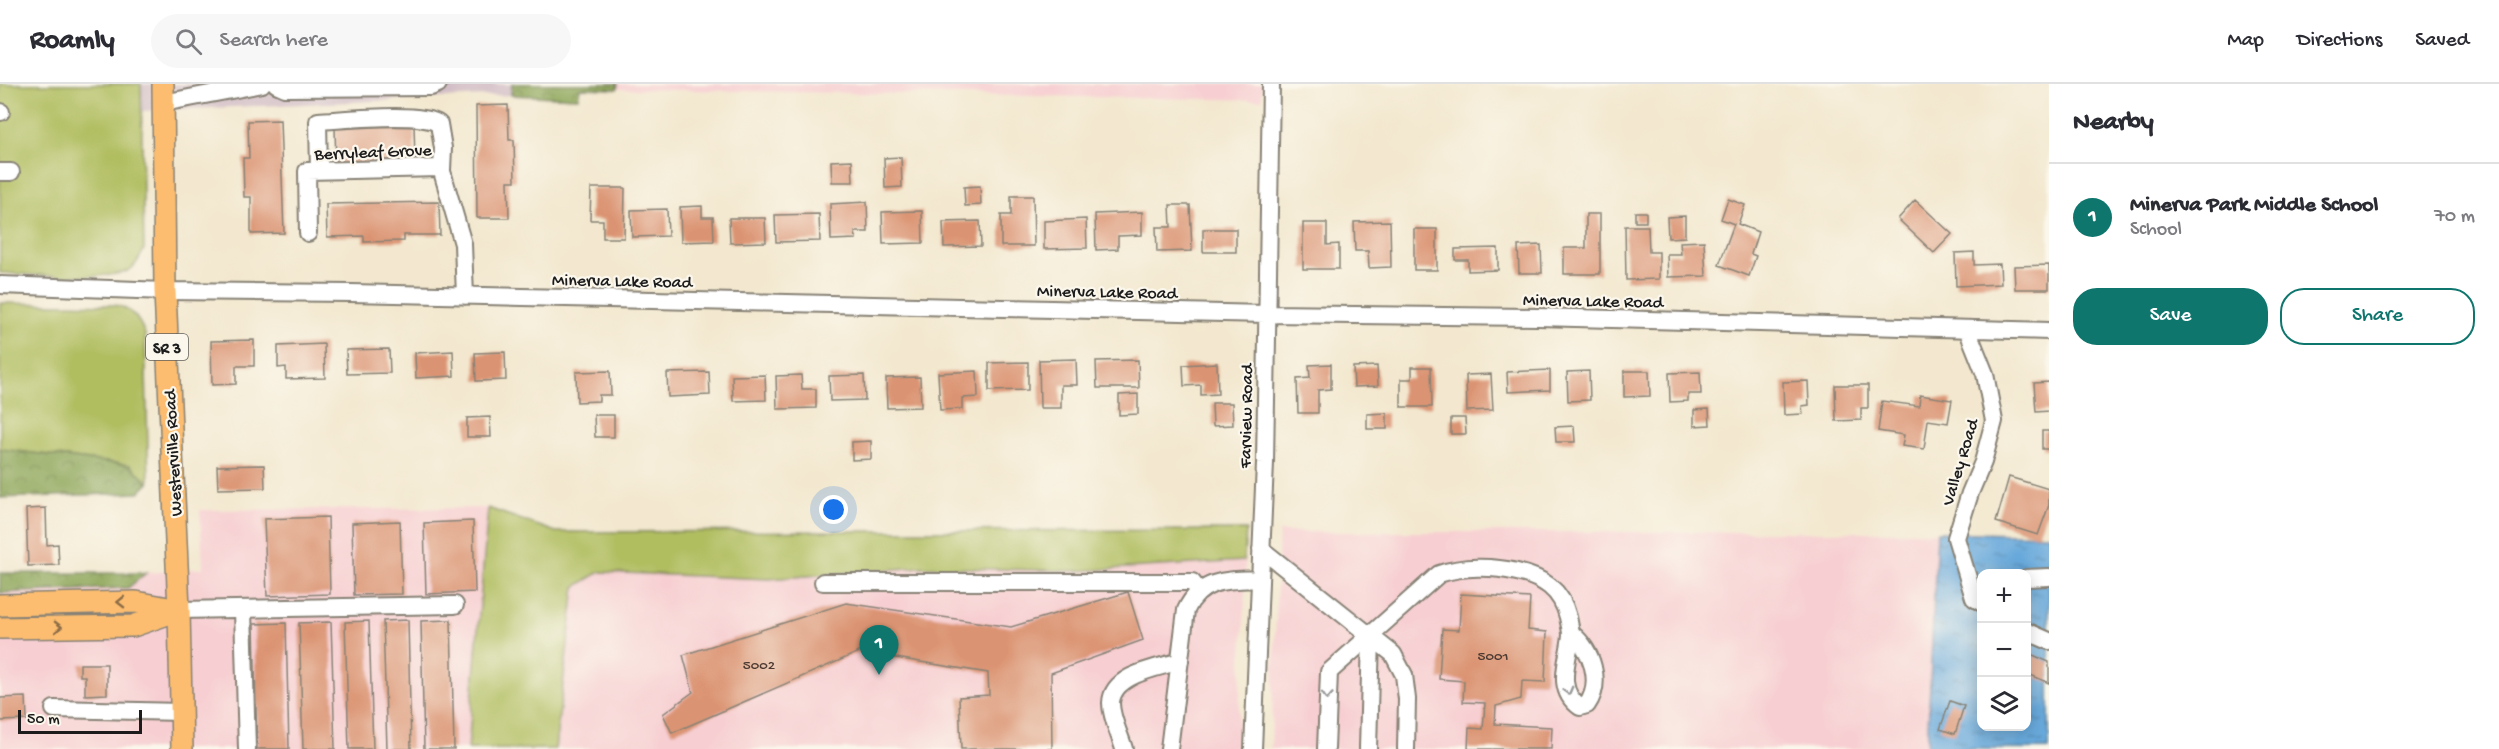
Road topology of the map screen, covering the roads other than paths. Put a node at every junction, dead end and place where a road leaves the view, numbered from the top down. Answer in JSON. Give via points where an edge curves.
{"nodes":[{"id":1,"x":262,"y":84,"type":"edge"},
{"id":2,"x":276,"y":84,"type":"edge"},
{"id":3,"x":438,"y":84,"type":"edge"},
{"id":4,"x":1271,"y":84,"type":"edge"},
{"id":5,"x":227,"y":87,"type":"edge"},
{"id":6,"x":163,"y":94,"type":"edge"},
{"id":7,"x":442,"y":170,"type":"junction"},
{"id":8,"x":319,"y":171,"type":"junction"},
{"id":9,"x":308,"y":233,"type":"dead end"},
{"id":10,"x":0,"y":285,"type":"edge"},
{"id":11,"x":165,"y":291,"type":"junction"},
{"id":12,"x":465,"y":296,"type":"junction"},
{"id":13,"x":1266,"y":314,"type":"junction"},
{"id":14,"x":1967,"y":329,"type":"junction"},
{"id":15,"x":2049,"y":331,"type":"edge"},
{"id":16,"x":1262,"y":549,"type":"junction"},
{"id":17,"x":2049,"y":577,"type":"edge"},
{"id":18,"x":2031,"y":578,"type":"edge"},
{"id":19,"x":1260,"y":579,"type":"junction"},
{"id":20,"x":823,"y":582,"type":"dead end"},
{"id":21,"x":1199,"y":591,"type":"junction"},
{"id":22,"x":1977,"y":593,"type":"edge"},
{"id":23,"x":0,"y":605,"type":"edge"},
{"id":24,"x":455,"y":605,"type":"dead end"},
{"id":25,"x":179,"y":610,"type":"junction"},
{"id":26,"x":243,"y":610,"type":"junction"},
{"id":27,"x":0,"y":628,"type":"edge"},
{"id":28,"x":1571,"y":633,"type":"dead end"},
{"id":29,"x":2031,"y":633,"type":"edge"},
{"id":30,"x":1371,"y":636,"type":"junction"},
{"id":31,"x":2049,"y":641,"type":"edge"},
{"id":32,"x":1180,"y":661,"type":"junction"},
{"id":33,"x":54,"y":709,"type":"dead end"},
{"id":34,"x":181,"y":712,"type":"junction"},
{"id":35,"x":182,"y":749,"type":"edge"},
{"id":36,"x":247,"y":749,"type":"edge"},
{"id":37,"x":1124,"y":749,"type":"edge"},
{"id":38,"x":1169,"y":749,"type":"edge"},
{"id":39,"x":1253,"y":749,"type":"edge"},
{"id":40,"x":1326,"y":749,"type":"edge"},
{"id":41,"x":1368,"y":749,"type":"edge"},
{"id":42,"x":1406,"y":749,"type":"edge"}],
"edges":[{"from":1,"to":5,"type":"street"},
{"from":2,"to":3,"type":"street","via":[[285,88]]},
{"from":4,"to":13,"type":"street","name":"Farview Road"},
{"from":5,"to":6,"type":"street"},
{"from":6,"to":11,"type":"main road","name":"Westerville Road","number":"SR 3"},
{"from":7,"to":8,"type":"street","name":"Berryleaf Grove"},
{"from":7,"to":8,"type":"street","via":[[439,124],[414,117],[318,121]]},
{"from":7,"to":12,"type":"street","name":"Berryleaf Grove","via":[[463,244]]},
{"from":8,"to":9,"type":"street","name":"Berryleaf Grove","via":[[307,171]]},
{"from":10,"to":11,"type":"street","name":"Minerva Lake Road"},
{"from":11,"to":12,"type":"street","name":"Minerva Lake Road"},
{"from":11,"to":25,"type":"main road","name":"Westerville Road","number":"SR 3"},
{"from":12,"to":13,"type":"street","name":"Minerva Lake Road"},
{"from":13,"to":14,"type":"street","name":"Minerva Lake Road"},
{"from":13,"to":16,"type":"street","name":"Farview Road"},
{"from":14,"to":15,"type":"street","name":"Minerva Lake Road"},
{"from":14,"to":22,"type":"street","name":"Valley Road","via":[[1985,374],[1994,421],[1956,538]]},
{"from":16,"to":19,"type":"street","name":"Farview Road"},
{"from":16,"to":30,"type":"street"},
{"from":17,"to":18,"type":"street"},
{"from":19,"to":21,"type":"street","via":[[1220,582]]},
{"from":19,"to":39,"type":"street","name":"Farview Road"},
{"from":20,"to":21,"type":"street","via":[[1192,582]]},
{"from":21,"to":32,"type":"street","via":[[1186,610]]},
{"from":25,"to":23,"type":"main road","one_way":true,"via":[[136,602]]},
{"from":24,"to":26,"type":"street"},
{"from":25,"to":26,"type":"street"},
{"from":27,"to":25,"type":"main road","one_way":true,"via":[[133,626]]},
{"from":25,"to":34,"type":"main road","name":"Westerville Road","number":"SR 3"},
{"from":26,"to":36,"type":"street"},
{"from":28,"to":30,"type":"street","via":[[1565,605],[1553,586],[1510,570],[1458,568],[1439,574]]},
{"from":29,"to":31,"type":"street"},
{"from":30,"to":40,"type":"street","one_way":true,"via":[[1329,672]]},
{"from":30,"to":41,"type":"street"},
{"from":30,"to":42,"type":"street","via":[[1393,654],[1404,675]]},
{"from":32,"to":37,"type":"street","via":[[1119,684],[1111,703]]},
{"from":32,"to":38,"type":"street"},
{"from":33,"to":34,"type":"street"},
{"from":34,"to":35,"type":"main road","name":"Westerville Road","number":"SR 3"}]}
